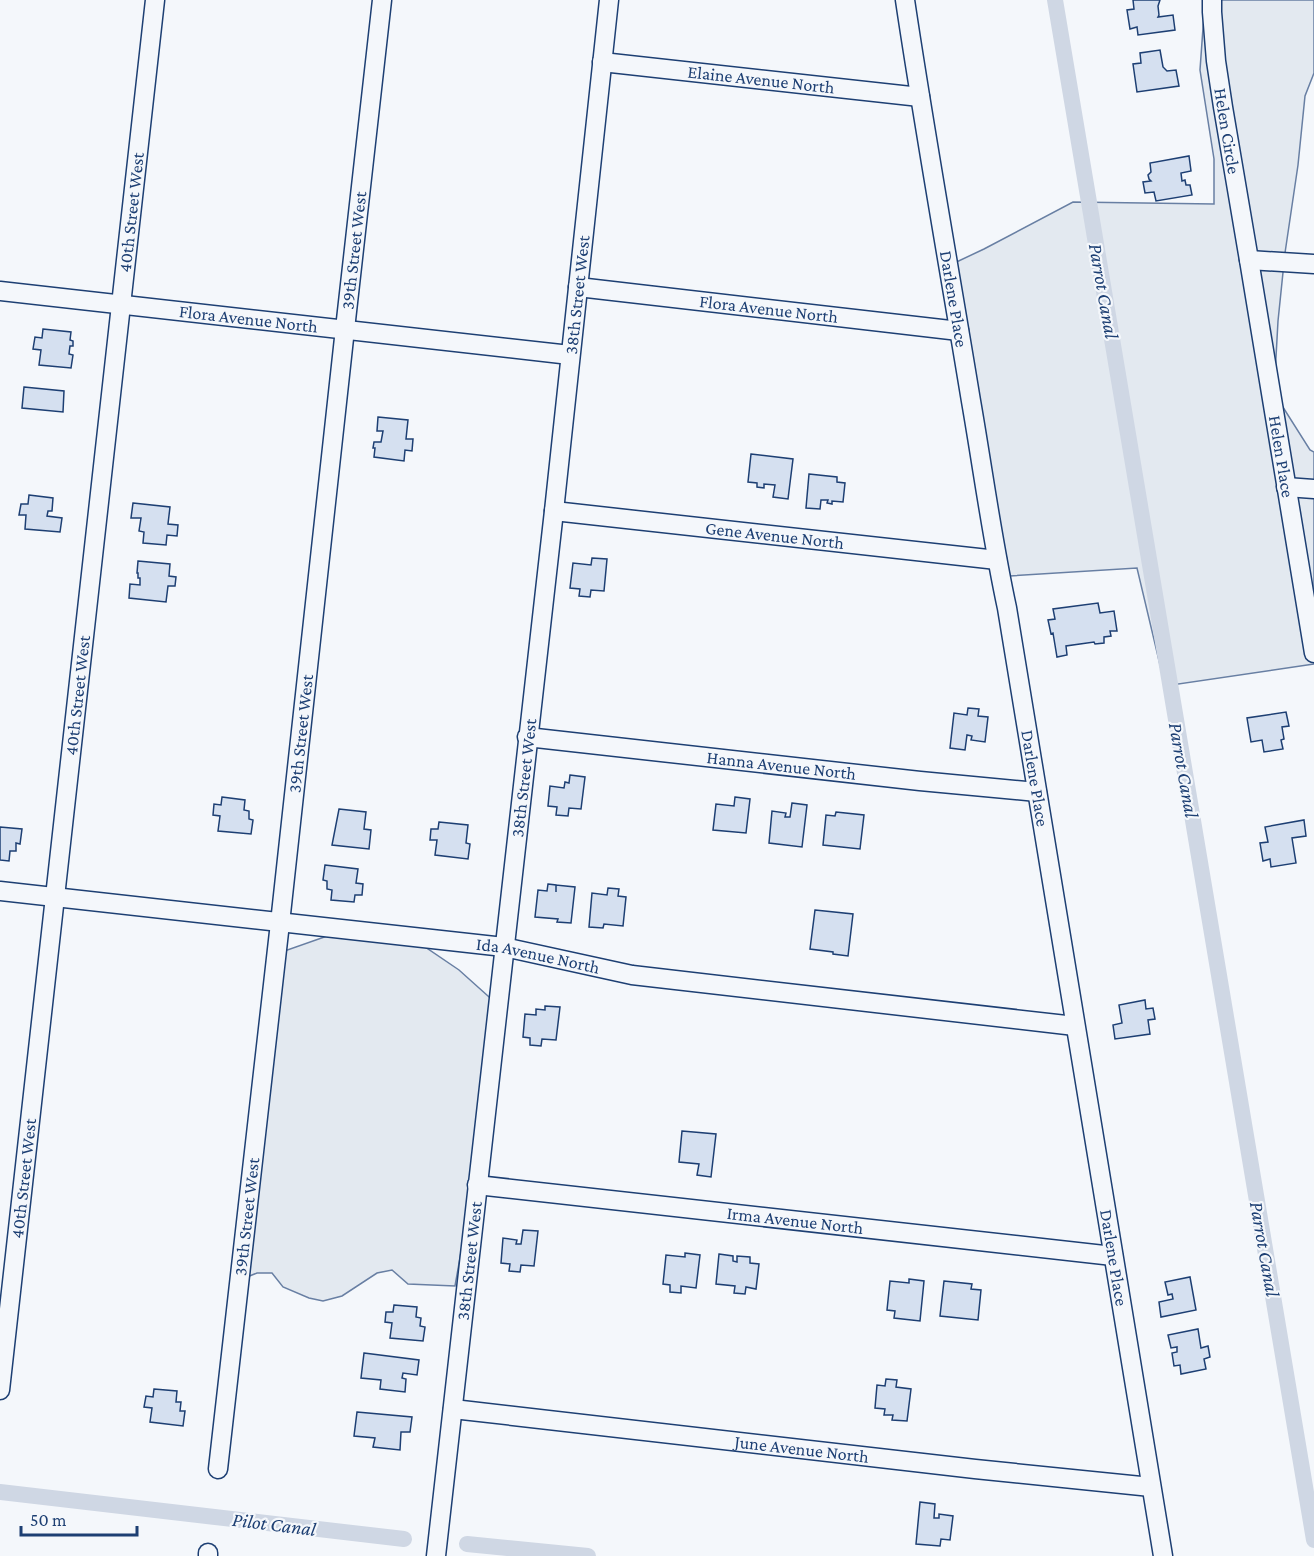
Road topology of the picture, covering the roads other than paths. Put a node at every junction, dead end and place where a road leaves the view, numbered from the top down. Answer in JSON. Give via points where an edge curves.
{"nodes":[{"id":1,"x":155,"y":0,"type":"edge"},
{"id":2,"x":382,"y":0,"type":"edge"},
{"id":3,"x":609,"y":0,"type":"edge"},
{"id":4,"x":905,"y":0,"type":"edge"},
{"id":5,"x":1212,"y":0,"type":"edge"},
{"id":6,"x":602,"y":62,"type":"junction"},
{"id":7,"x":920,"y":97,"type":"junction"},
{"id":8,"x":1249,"y":260,"type":"junction"},
{"id":9,"x":1314,"y":264,"type":"edge"},
{"id":10,"x":578,"y":287,"type":"junction"},
{"id":11,"x":0,"y":291,"type":"edge"},
{"id":12,"x":121,"y":305,"type":"junction"},
{"id":13,"x":345,"y":329,"type":"junction"},
{"id":14,"x":959,"y":331,"type":"junction"},
{"id":15,"x":570,"y":355,"type":"junction"},
{"id":16,"x":1286,"y":487,"type":"junction"},
{"id":17,"x":1314,"y":489,"type":"edge"},
{"id":18,"x":554,"y":511,"type":"junction"},
{"id":19,"x":997,"y":560,"type":"junction"},
{"id":20,"x":1314,"y":653,"type":"edge"},
{"id":21,"x":528,"y":737,"type":"junction"},
{"id":22,"x":1036,"y":792,"type":"junction"},
{"id":23,"x":0,"y":891,"type":"edge"},
{"id":24,"x":55,"y":897,"type":"junction"},
{"id":25,"x":280,"y":923,"type":"junction"},
{"id":26,"x":504,"y":947,"type":"junction"},
{"id":27,"x":1075,"y":1026,"type":"junction"},
{"id":28,"x":477,"y":1185,"type":"junction"},
{"id":29,"x":1113,"y":1256,"type":"junction"},
{"id":30,"x":0,"y":1390,"type":"edge"},
{"id":31,"x":453,"y":1409,"type":"junction"},
{"id":32,"x":218,"y":1469,"type":"dead end"},
{"id":33,"x":1151,"y":1487,"type":"junction"},
{"id":34,"x":436,"y":1556,"type":"edge"},
{"id":35,"x":1163,"y":1556,"type":"edge"}],
"edges":[{"from":1,"to":12,"type":"street","name":"40th Street West"},
{"from":2,"to":13,"type":"street","name":"39th Street West"},
{"from":3,"to":6,"type":"street","name":"38th Street West"},
{"from":4,"to":7,"type":"street","name":"Darlene Place"},
{"from":5,"to":8,"type":"street","name":"Helen Circle","via":[[1222,107]]},
{"from":6,"to":7,"type":"street","name":"Elaine Avenue North"},
{"from":6,"to":10,"type":"street","name":"38th Street West"},
{"from":7,"to":14,"type":"street","name":"Darlene Place"},
{"from":8,"to":9,"type":"street"},
{"from":8,"to":16,"type":"street","name":"Helen Place"},
{"from":10,"to":14,"type":"street","name":"Flora Avenue North"},
{"from":10,"to":15,"type":"street","name":"38th Street West"},
{"from":11,"to":12,"type":"street","name":"Flora Avenue North"},
{"from":12,"to":13,"type":"street","name":"Flora Avenue North"},
{"from":12,"to":24,"type":"street","name":"40th Street West"},
{"from":13,"to":15,"type":"street","name":"Flora Avenue North"},
{"from":13,"to":25,"type":"street","name":"39th Street West"},
{"from":14,"to":19,"type":"street","name":"Darlene Place"},
{"from":15,"to":18,"type":"street","name":"38th Street West"},
{"from":16,"to":17,"type":"street"},
{"from":16,"to":20,"type":"street","name":"Helen Place"},
{"from":18,"to":19,"type":"street","name":"Gene Avenue North"},
{"from":18,"to":21,"type":"street","name":"38th Street West"},
{"from":19,"to":22,"type":"street","name":"Darlene Place"},
{"from":21,"to":22,"type":"street","name":"Hanna Avenue North"},
{"from":21,"to":26,"type":"street","name":"38th Street West"},
{"from":22,"to":27,"type":"street","name":"Darlene Place"},
{"from":23,"to":24,"type":"street","name":"Ida Avenue North"},
{"from":24,"to":25,"type":"street","name":"Ida Avenue North"},
{"from":24,"to":30,"type":"street","name":"40th Street West"},
{"from":25,"to":26,"type":"street","name":"Ida Avenue North"},
{"from":25,"to":32,"type":"street","name":"39th Street West"},
{"from":26,"to":27,"type":"street","name":"Ida Avenue North","via":[[632,975]]},
{"from":26,"to":28,"type":"street","name":"38th Street West"},
{"from":27,"to":29,"type":"street","name":"Darlene Place"},
{"from":28,"to":29,"type":"street","name":"Irma Avenue North"},
{"from":28,"to":31,"type":"street","name":"38th Street West"},
{"from":29,"to":33,"type":"street","name":"Darlene Place"},
{"from":31,"to":33,"type":"street","name":"June Avenue North"},
{"from":31,"to":34,"type":"street","name":"38th Street West"},
{"from":33,"to":35,"type":"street","name":"Darlene Place"}]}
